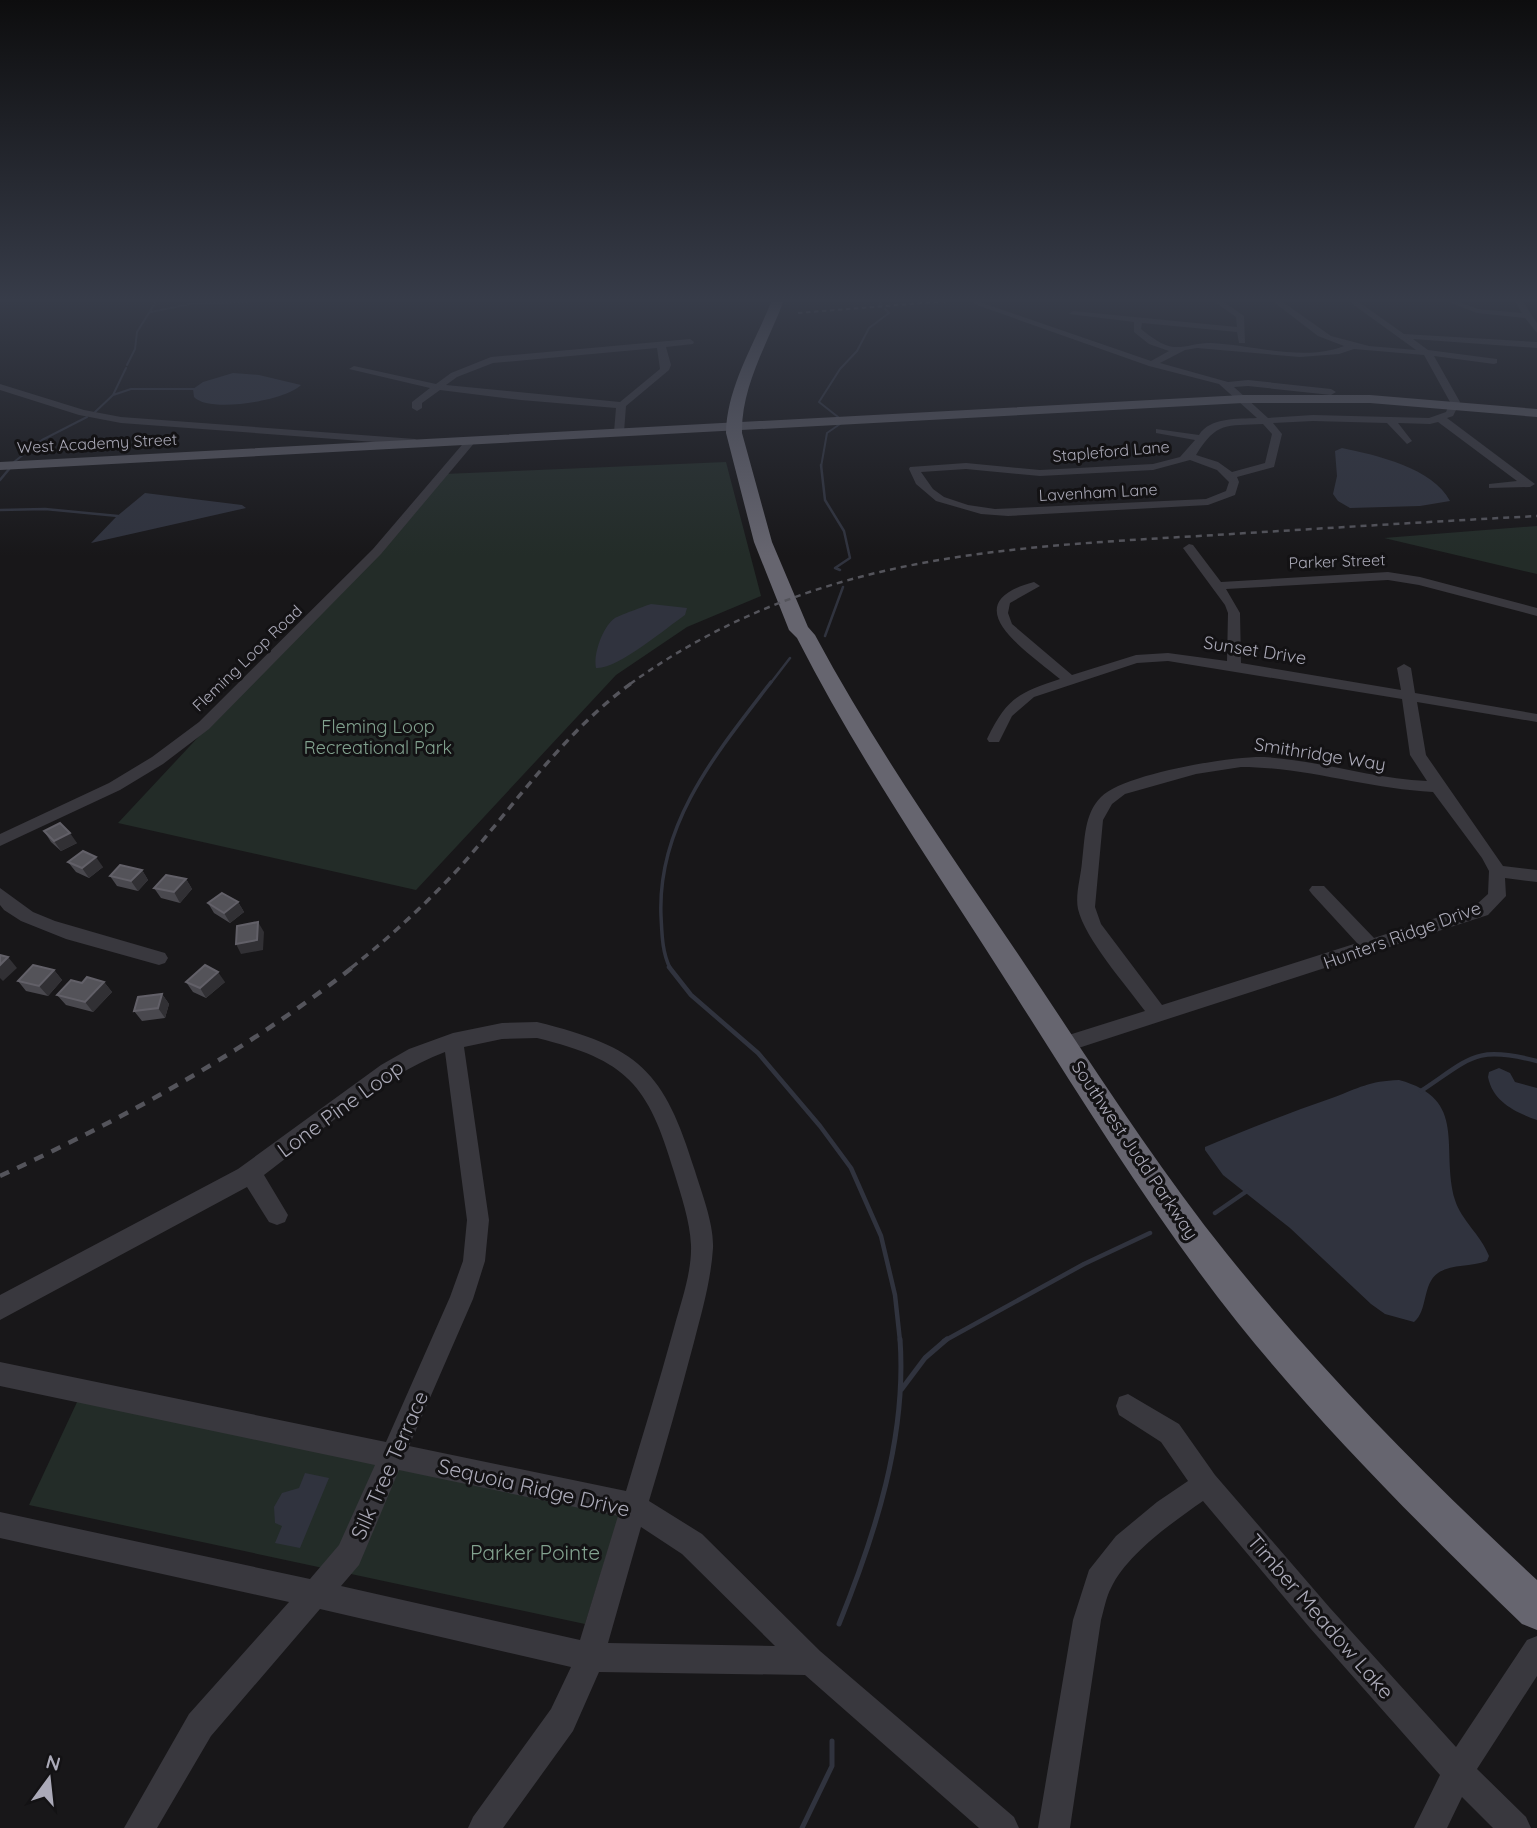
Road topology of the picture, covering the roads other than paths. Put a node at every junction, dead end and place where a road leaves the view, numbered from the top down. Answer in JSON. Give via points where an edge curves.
{"nodes":[{"id":1,"x":428,"y":385,"type":"edge"},
{"id":2,"x":439,"y":385,"type":"edge"},
{"id":3,"x":646,"y":385,"type":"edge"},
{"id":4,"x":743,"y":385,"type":"edge"},
{"id":5,"x":755,"y":385,"type":"edge"},
{"id":6,"x":1227,"y":385,"type":"edge"},
{"id":7,"x":1269,"y":385,"type":"edge"},
{"id":8,"x":1445,"y":385,"type":"edge"},
{"id":9,"x":0,"y":387,"type":"edge"},
{"id":10,"x":436,"y":387,"type":"junction"},
{"id":11,"x":1331,"y":392,"type":"dead end"},
{"id":12,"x":1243,"y":399,"type":"junction"},
{"id":13,"x":622,"y":405,"type":"junction"},
{"id":14,"x":1452,"y":405,"type":"junction"},
{"id":15,"x":417,"y":408,"type":"dead end"},
{"id":16,"x":1537,"y":413,"type":"edge"},
{"id":17,"x":1441,"y":419,"type":"junction"},
{"id":18,"x":1390,"y":420,"type":"junction"},
{"id":19,"x":1266,"y":421,"type":"junction"},
{"id":20,"x":739,"y":426,"type":"junction"},
{"id":21,"x":1160,"y":430,"type":"dead end"},
{"id":22,"x":619,"y":432,"type":"junction"},
{"id":23,"x":1201,"y":438,"type":"junction"},
{"id":24,"x":471,"y":441,"type":"junction"},
{"id":25,"x":1407,"y":442,"type":"dead end"},
{"id":26,"x":422,"y":443,"type":"junction"},
{"id":27,"x":1189,"y":456,"type":"junction"},
{"id":28,"x":0,"y":466,"type":"edge"},
{"id":29,"x":914,"y":469,"type":"joint"},
{"id":30,"x":1231,"y":475,"type":"junction"},
{"id":31,"x":1532,"y":484,"type":"edge"},
{"id":32,"x":1493,"y":486,"type":"dead end"},
{"id":33,"x":1189,"y":548,"type":"dead end"},
{"id":34,"x":1034,"y":586,"type":"dead end"},
{"id":35,"x":1219,"y":586,"type":"junction"},
{"id":36,"x":1537,"y":612,"type":"edge"},
{"id":37,"x":1234,"y":666,"type":"junction"},
{"id":38,"x":1404,"y":668,"type":"dead end"},
{"id":39,"x":1068,"y":679,"type":"junction"},
{"id":40,"x":1409,"y":695,"type":"junction"},
{"id":41,"x":1537,"y":718,"type":"edge"},
{"id":42,"x":994,"y":739,"type":"dead end"},
{"id":43,"x":1438,"y":787,"type":"junction"},
{"id":44,"x":0,"y":840,"type":"edge"},
{"id":45,"x":1497,"y":871,"type":"junction"},
{"id":46,"x":1537,"y":876,"type":"edge"},
{"id":47,"x":1318,"y":890,"type":"dead end"},
{"id":48,"x":0,"y":894,"type":"edge"},
{"id":49,"x":1372,"y":947,"type":"junction"},
{"id":50,"x":159,"y":958,"type":"dead end"},
{"id":51,"x":1157,"y":1013,"type":"junction"},
{"id":52,"x":453,"y":1041,"type":"junction"},
{"id":53,"x":1063,"y":1045,"type":"junction"},
{"id":54,"x":250,"y":1173,"type":"junction"},
{"id":55,"x":276,"y":1216,"type":"dead end"},
{"id":56,"x":0,"y":1308,"type":"edge"},
{"id":57,"x":0,"y":1374,"type":"edge"},
{"id":58,"x":1128,"y":1406,"type":"dead end"},
{"id":59,"x":394,"y":1456,"type":"junction"},
{"id":60,"x":1206,"y":1484,"type":"junction"},
{"id":61,"x":633,"y":1506,"type":"junction"},
{"id":62,"x":0,"y":1525,"type":"edge"},
{"id":63,"x":316,"y":1594,"type":"junction"},
{"id":64,"x":1537,"y":1609,"type":"edge"},
{"id":65,"x":1537,"y":1650,"type":"edge"},
{"id":66,"x":590,"y":1657,"type":"junction"},
{"id":67,"x":810,"y":1661,"type":"junction"},
{"id":68,"x":1458,"y":1772,"type":"junction"},
{"id":69,"x":139,"y":1828,"type":"edge"},
{"id":70,"x":484,"y":1828,"type":"edge"},
{"id":71,"x":1003,"y":1828,"type":"edge"},
{"id":72,"x":1054,"y":1828,"type":"edge"},
{"id":73,"x":1430,"y":1828,"type":"edge"},
{"id":74,"x":1515,"y":1828,"type":"edge"}],
"edges":[{"from":1,"to":10,"type":"street"},
{"from":2,"to":10,"type":"street"},
{"from":3,"to":13,"type":"street"},
{"from":4,"to":20,"type":"highway"},
{"from":5,"to":20,"type":"highway"},
{"from":6,"to":12,"type":"street"},
{"from":7,"to":11,"type":"street"},
{"from":8,"to":14,"type":"street","via":[[1446,400]]},
{"from":9,"to":26,"type":"street","via":[[82,413],[121,420]]},
{"from":10,"to":13,"type":"street"},
{"from":10,"to":15,"type":"street","via":[[417,402]]},
{"from":12,"to":14,"type":"main road","name":"West Academy Street","via":[[1360,398]]},
{"from":12,"to":19,"type":"street"},
{"from":12,"to":20,"type":"main road","name":"West Academy Street"},
{"from":13,"to":22,"type":"street"},
{"from":14,"to":16,"type":"main road","name":"West Academy Street"},
{"from":14,"to":17,"type":"street","via":[[1450,414]]},
{"from":17,"to":18,"type":"street","name":"Stapleford Lane"},
{"from":17,"to":31,"type":"street"},
{"from":18,"to":19,"type":"street","name":"Stapleford Lane"},
{"from":18,"to":25,"type":"street"},
{"from":19,"to":23,"type":"street","name":"Stapleford Lane","via":[[1224,423]]},
{"from":19,"to":30,"type":"street","via":[[1277,434],[1270,465]]},
{"from":20,"to":22,"type":"main road","name":"West Academy Street"},
{"from":20,"to":53,"type":"highway","name":"Southwest Judd Parkway","via":[[771,569],[799,630],[864,742]]},
{"from":21,"to":23,"type":"street"},
{"from":22,"to":24,"type":"main road","name":"West Academy Street"},
{"from":23,"to":27,"type":"street","name":"Stapleford Lane"},
{"from":24,"to":26,"type":"main road","name":"West Academy Street"},
{"from":24,"to":44,"type":"street","name":"Fleming Loop Road","via":[[360,570],[201,728],[103,792]]},
{"from":26,"to":28,"type":"main road","name":"West Academy Street"},
{"from":27,"to":29,"type":"street","name":"Stapleford Lane","via":[[1153,467],[1056,472],[966,466]]},
{"from":27,"to":30,"type":"street"},
{"from":29,"to":30,"type":"street","name":"Lavenham Lane","via":[[922,486],[942,500],[1008,513],[1208,502],[1231,493]]},
{"from":31,"to":32,"type":"street"},
{"from":33,"to":35,"type":"street"},
{"from":34,"to":39,"type":"street","via":[[1004,602],[1006,626]]},
{"from":35,"to":36,"type":"street","name":"Parker Street","via":[[1388,576],[1420,580]]},
{"from":35,"to":37,"type":"street","via":[[1234,613]]},
{"from":37,"to":39,"type":"street","name":"Sunset Drive","via":[[1151,657]]},
{"from":37,"to":40,"type":"street","name":"Sunset Drive"},
{"from":38,"to":40,"type":"street"},
{"from":39,"to":42,"type":"street","name":"Sunset Drive","via":[[1013,705]]},
{"from":40,"to":41,"type":"street","name":"Sunset Drive"},
{"from":40,"to":43,"type":"street","via":[[1418,755]]},
{"from":43,"to":45,"type":"street"},
{"from":43,"to":51,"type":"street","name":"Smithridge Way","via":[[1404,787],[1280,764],[1239,762],[1121,790],[1106,801],[1095,820],[1086,907],[1093,926]]},
{"from":45,"to":46,"type":"street"},
{"from":45,"to":49,"type":"street","name":"Hunters Ridge Drive","via":[[1497,896],[1482,910]]},
{"from":47,"to":49,"type":"street"},
{"from":48,"to":50,"type":"street","via":[[5,904],[43,925]]},
{"from":49,"to":51,"type":"street","name":"Hunters Ridge Drive"},
{"from":51,"to":53,"type":"street","name":"Hunters Ridge Drive"},
{"from":52,"to":54,"type":"street","name":"Lone Pine Loop","via":[[388,1071]]},
{"from":52,"to":59,"type":"street","name":"Silk Tree Terrace","via":[[478,1220],[474,1261]]},
{"from":52,"to":61,"type":"street","name":"Lone Pine Loop","via":[[514,1030],[537,1030],[578,1040],[611,1054],[638,1075],[659,1101],[673,1132],[702,1245],[694,1296]]},
{"from":53,"to":64,"type":"highway","name":"Southwest Judd Parkway","via":[[1169,1203],[1275,1339],[1402,1478]]},
{"from":54,"to":55,"type":"street"},
{"from":54,"to":56,"type":"street","name":"Lone Pine Loop"},
{"from":57,"to":59,"type":"street","name":"Sequoia Ridge Drive"},
{"from":58,"to":60,"type":"street","name":"Timber Meadow Lake","via":[[1170,1433]]},
{"from":59,"to":61,"type":"street","name":"Sequoia Ridge Drive"},
{"from":59,"to":63,"type":"street","name":"Silk Tree Terrace","via":[[349,1555]]},
{"from":60,"to":68,"type":"street","name":"Timber Meadow Lake"},
{"from":60,"to":72,"type":"street","via":[[1126,1546],[1099,1580],[1087,1620]]},
{"from":61,"to":66,"type":"street","name":"Lone Pine Loop"},
{"from":61,"to":67,"type":"street","name":"Sequoia Ridge Drive","via":[[692,1544]]},
{"from":62,"to":63,"type":"street"},
{"from":63,"to":66,"type":"street"},
{"from":63,"to":69,"type":"street","name":"Silk Tree Terrace","via":[[200,1725]]},
{"from":65,"to":68,"type":"street"},
{"from":66,"to":67,"type":"street"},
{"from":66,"to":70,"type":"street","name":"Lone Pine Loop","via":[[562,1720]]},
{"from":67,"to":71,"type":"street","name":"Sequoia Ridge Drive"},
{"from":68,"to":73,"type":"street"},
{"from":68,"to":74,"type":"street","name":"Timber Meadow Lake"}]}
